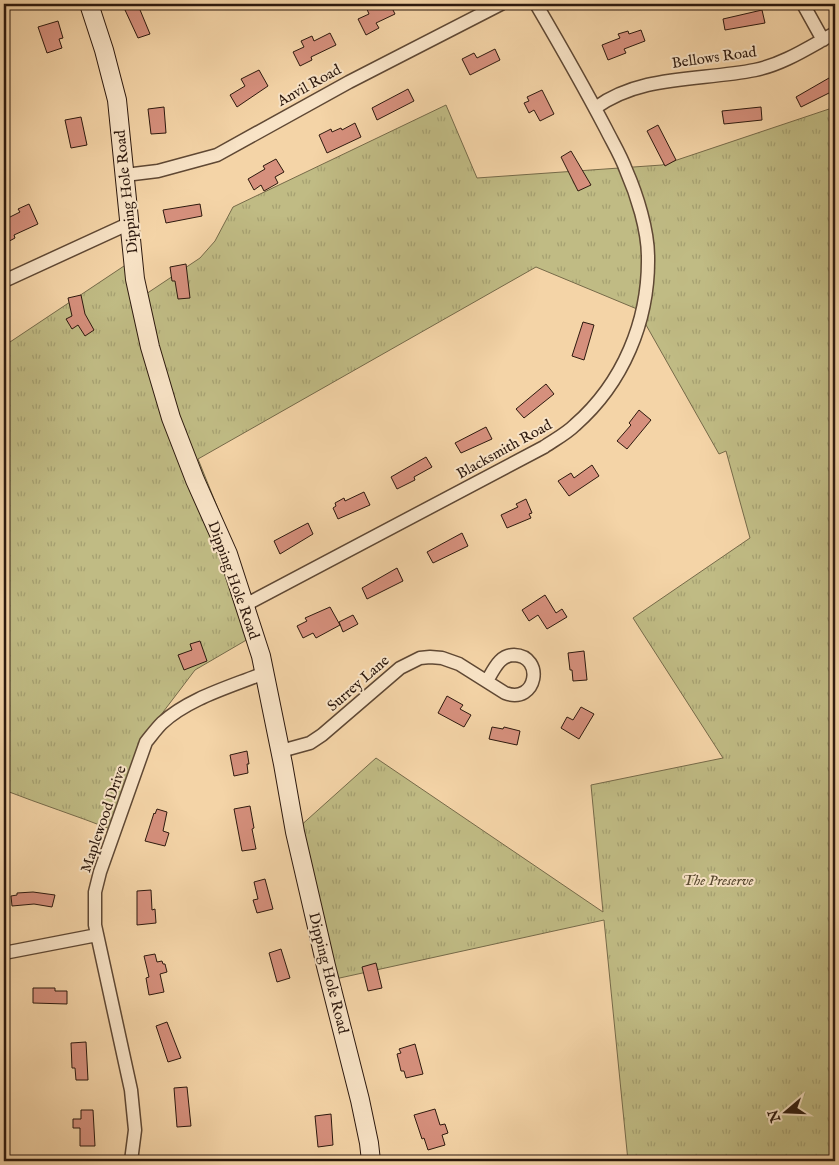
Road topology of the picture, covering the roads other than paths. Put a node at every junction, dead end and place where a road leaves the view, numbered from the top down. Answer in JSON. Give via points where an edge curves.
{"nodes":[{"id":1,"x":89,"y":4,"type":"edge"},
{"id":2,"x":501,"y":4,"type":"edge"},
{"id":3,"x":536,"y":4,"type":"edge"},
{"id":4,"x":803,"y":4,"type":"edge"},
{"id":5,"x":835,"y":33,"type":"edge"},
{"id":6,"x":823,"y":40,"type":"junction"},
{"id":7,"x":595,"y":108,"type":"junction"},
{"id":8,"x":125,"y":175,"type":"junction"},
{"id":9,"x":128,"y":224,"type":"junction"},
{"id":10,"x":4,"y":281,"type":"edge"},
{"id":11,"x":245,"y":605,"type":"junction"},
{"id":12,"x":264,"y":673,"type":"junction"},
{"id":13,"x":487,"y":681,"type":"dead end"},
{"id":14,"x":281,"y":751,"type":"junction"},
{"id":15,"x":98,"y":935,"type":"junction"},
{"id":16,"x":4,"y":953,"type":"edge"},
{"id":17,"x":131,"y":1161,"type":"edge"},
{"id":18,"x":371,"y":1161,"type":"edge"}],
"edges":[{"from":1,"to":8,"type":"main road","name":"Dipping Hole Road","via":[[117,100]]},
{"from":2,"to":8,"type":"street","name":"Anvil Road","via":[[217,155],[158,171]]},
{"from":3,"to":7,"type":"street","name":"Blacksmith Road"},
{"from":4,"to":6,"type":"street"},
{"from":5,"to":6,"type":"street","name":"Bellows Road"},
{"from":6,"to":7,"type":"street","name":"Bellows Road","via":[[790,58],[764,67],[647,84],[623,92]]},
{"from":7,"to":11,"type":"street","name":"Blacksmith Road","via":[[626,169],[642,217],[648,256],[640,322],[630,353],[615,379],[575,426],[544,447]]},
{"from":8,"to":9,"type":"main road","name":"Dipping Hole Road"},
{"from":9,"to":10,"type":"street"},
{"from":9,"to":11,"type":"main road","name":"Dipping Hole Road","via":[[135,279],[160,384],[185,456],[228,554]]},
{"from":11,"to":12,"type":"main road","name":"Dipping Hole Road"},
{"from":12,"to":14,"type":"main road","name":"Dipping Hole Road"},
{"from":12,"to":15,"type":"street","name":"Maplewood Drive","via":[[178,710],[160,724],[146,742],[95,892]]},
{"from":13,"to":14,"type":"street","name":"Surrey Lane","via":[[442,658],[410,662],[322,735],[310,743]]},
{"from":14,"to":18,"type":"main road","name":"Dipping Hole Road","via":[[307,884],[360,1100]]},
{"from":15,"to":16,"type":"street"},
{"from":15,"to":17,"type":"street","name":"Maplewood Drive","via":[[131,1090],[135,1130]]}]}
